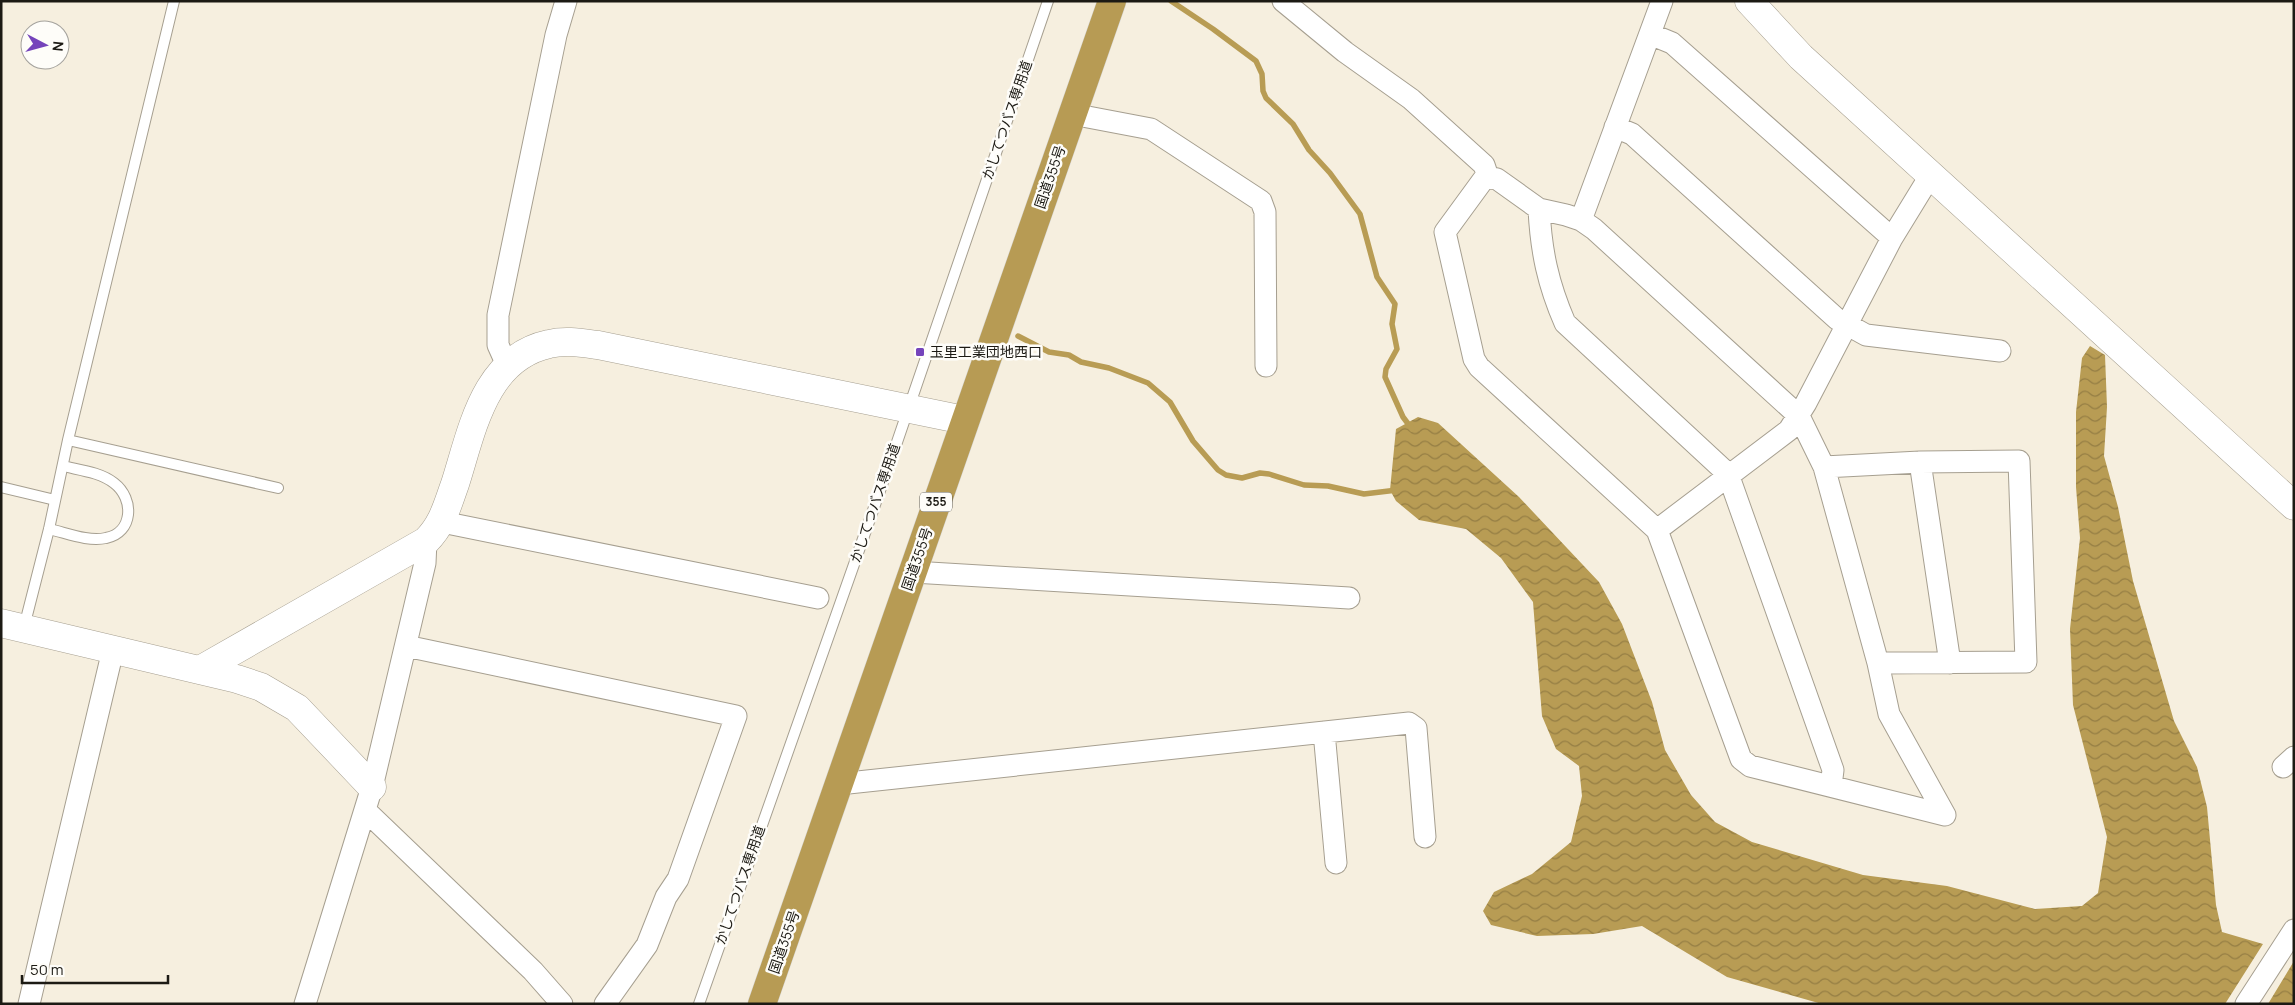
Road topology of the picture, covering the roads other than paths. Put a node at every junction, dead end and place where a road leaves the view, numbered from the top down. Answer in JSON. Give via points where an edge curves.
{"nodes":[{"id":1,"x":174,"y":1,"type":"edge"},
{"id":2,"x":566,"y":1,"type":"edge"},
{"id":3,"x":1048,"y":1,"type":"edge"},
{"id":4,"x":1112,"y":1,"type":"edge"},
{"id":5,"x":1282,"y":1,"type":"edge"},
{"id":6,"x":1662,"y":1,"type":"edge"},
{"id":7,"x":1750,"y":1,"type":"edge"},
{"id":8,"x":1650,"y":34,"type":"junction"},
{"id":9,"x":1072,"y":114,"type":"junction"},
{"id":10,"x":1615,"y":128,"type":"junction"},
{"id":11,"x":1930,"y":176,"type":"junction"},
{"id":12,"x":1488,"y":177,"type":"junction"},
{"id":13,"x":1539,"y":208,"type":"junction"},
{"id":14,"x":1582,"y":220,"type":"junction"},
{"id":15,"x":1892,"y":238,"type":"junction"},
{"id":16,"x":1848,"y":324,"type":"junction"},
{"id":17,"x":2000,"y":351,"type":"dead end"},
{"id":18,"x":507,"y":365,"type":"junction"},
{"id":19,"x":1266,"y":366,"type":"dead end"},
{"id":20,"x":908,"y":408,"type":"junction"},
{"id":21,"x":1799,"y":416,"type":"junction"},
{"id":22,"x":964,"y":420,"type":"junction"},
{"id":23,"x":68,"y":440,"type":"junction"},
{"id":24,"x":1920,"y":462,"type":"junction"},
{"id":25,"x":63,"y":466,"type":"junction"},
{"id":26,"x":1824,"y":467,"type":"junction"},
{"id":27,"x":1728,"y":474,"type":"junction"},
{"id":28,"x":1,"y":487,"type":"edge"},
{"id":29,"x":278,"y":488,"type":"dead end"},
{"id":30,"x":55,"y":500,"type":"junction"},
{"id":31,"x":2294,"y":506,"type":"edge"},
{"id":32,"x":50,"y":529,"type":"junction"},
{"id":33,"x":1658,"y":530,"type":"junction"},
{"id":34,"x":434,"y":532,"type":"junction"},
{"id":35,"x":913,"y":572,"type":"junction"},
{"id":36,"x":818,"y":598,"type":"dead end"},
{"id":37,"x":1349,"y":598,"type":"dead end"},
{"id":38,"x":12,"y":626,"type":"edge"},
{"id":39,"x":406,"y":646,"type":"junction"},
{"id":40,"x":113,"y":650,"type":"junction"},
{"id":41,"x":1950,"y":662,"type":"junction"},
{"id":42,"x":1878,"y":663,"type":"junction"},
{"id":43,"x":200,"y":670,"type":"junction"},
{"id":44,"x":1324,"y":732,"type":"junction"},
{"id":45,"x":839,"y":784,"type":"junction"},
{"id":46,"x":1832,"y":786,"type":"junction"},
{"id":47,"x":369,"y":798,"type":"junction"},
{"id":48,"x":1425,"y":836,"type":"dead end"},
{"id":49,"x":1336,"y":863,"type":"dead end"},
{"id":50,"x":2294,"y":930,"type":"edge"},
{"id":51,"x":29,"y":1004,"type":"edge"},
{"id":52,"x":305,"y":1004,"type":"edge"},
{"id":53,"x":562,"y":1004,"type":"edge"},
{"id":54,"x":605,"y":1004,"type":"edge"},
{"id":55,"x":699,"y":1004,"type":"edge"},
{"id":56,"x":762,"y":1004,"type":"edge"},
{"id":57,"x":2246,"y":1004,"type":"edge"}],
"edges":[{"from":1,"to":23,"type":"lane"},
{"from":2,"to":18,"type":"street","via":[[556,35],[498,315],[498,345]]},
{"from":3,"to":20,"type":"lane","name":"かしてつバス専用道"},
{"from":4,"to":9,"type":"highway","name":"国道355号","number":"355"},
{"from":5,"to":12,"type":"street","via":[[1411,99],[1484,165]]},
{"from":6,"to":8,"type":"street"},
{"from":7,"to":11,"type":"street","via":[[1801,57]]},
{"from":8,"to":10,"type":"street"},
{"from":8,"to":15,"type":"street","via":[[1672,43]]},
{"from":9,"to":19,"type":"street","via":[[1151,129],[1262,201]]},
{"from":9,"to":22,"type":"highway","name":"国道355号","number":"355"},
{"from":10,"to":14,"type":"street"},
{"from":10,"to":16,"type":"street","via":[[1632,134],[1837,320]]},
{"from":11,"to":15,"type":"street"},
{"from":11,"to":31,"type":"street"},
{"from":12,"to":13,"type":"street","via":[[1497,179]]},
{"from":12,"to":33,"type":"street","via":[[1445,232],[1474,359]]},
{"from":13,"to":14,"type":"street"},
{"from":13,"to":27,"type":"street","via":[[1540,233],[1551,291],[1565,323]]},
{"from":14,"to":21,"type":"street"},
{"from":15,"to":16,"type":"street"},
{"from":16,"to":17,"type":"street","via":[[1866,334]]},
{"from":16,"to":21,"type":"street"},
{"from":18,"to":20,"type":"street","via":[[549,344],[598,345]]},
{"from":18,"to":34,"type":"street","via":[[484,395]]},
{"from":20,"to":22,"type":"street"},
{"from":20,"to":55,"type":"lane","name":"かしてつバス専用道"},
{"from":21,"to":26,"type":"street"},
{"from":21,"to":27,"type":"street","via":[[1788,430]]},
{"from":22,"to":35,"type":"highway","name":"国道355号","number":"355"},
{"from":23,"to":25,"type":"lane"},
{"from":23,"to":29,"type":"lane"},
{"from":24,"to":26,"type":"street"},
{"from":24,"to":41,"type":"street"},
{"from":24,"to":41,"type":"street","via":[[2019,461],[2026,662]]},
{"from":25,"to":30,"type":"lane"},
{"from":25,"to":32,"type":"lane","via":[[95,474],[114,483],[124,496],[129,513],[126,526],[119,534],[105,539]]},
{"from":26,"to":42,"type":"street"},
{"from":27,"to":33,"type":"street"},
{"from":27,"to":46,"type":"street","via":[[1833,770]]},
{"from":28,"to":30,"type":"lane"},
{"from":30,"to":32,"type":"lane"},
{"from":32,"to":38,"type":"lane"},
{"from":33,"to":46,"type":"street","via":[[1741,759],[1750,766]]},
{"from":34,"to":36,"type":"street"},
{"from":34,"to":39,"type":"street"},
{"from":34,"to":43,"type":"street"},
{"from":35,"to":37,"type":"street"},
{"from":35,"to":45,"type":"highway","name":"国道355号","number":"355"},
{"from":38,"to":40,"type":"street"},
{"from":39,"to":47,"type":"street"},
{"from":39,"to":54,"type":"street","via":[[736,716],[678,880],[666,897],[647,945]]},
{"from":40,"to":43,"type":"street"},
{"from":40,"to":51,"type":"street"},
{"from":41,"to":42,"type":"street"},
{"from":42,"to":46,"type":"street","via":[[1889,714],[1945,814]]},
{"from":43,"to":47,"type":"street","via":[[253,684],[297,708]]},
{"from":44,"to":45,"type":"street"},
{"from":44,"to":48,"type":"street","via":[[1404,722],[1416,728]]},
{"from":44,"to":49,"type":"street"},
{"from":45,"to":56,"type":"highway","name":"国道355号","number":"355"},
{"from":47,"to":52,"type":"street"},
{"from":47,"to":53,"type":"street"},
{"from":50,"to":57,"type":"street"}]}
